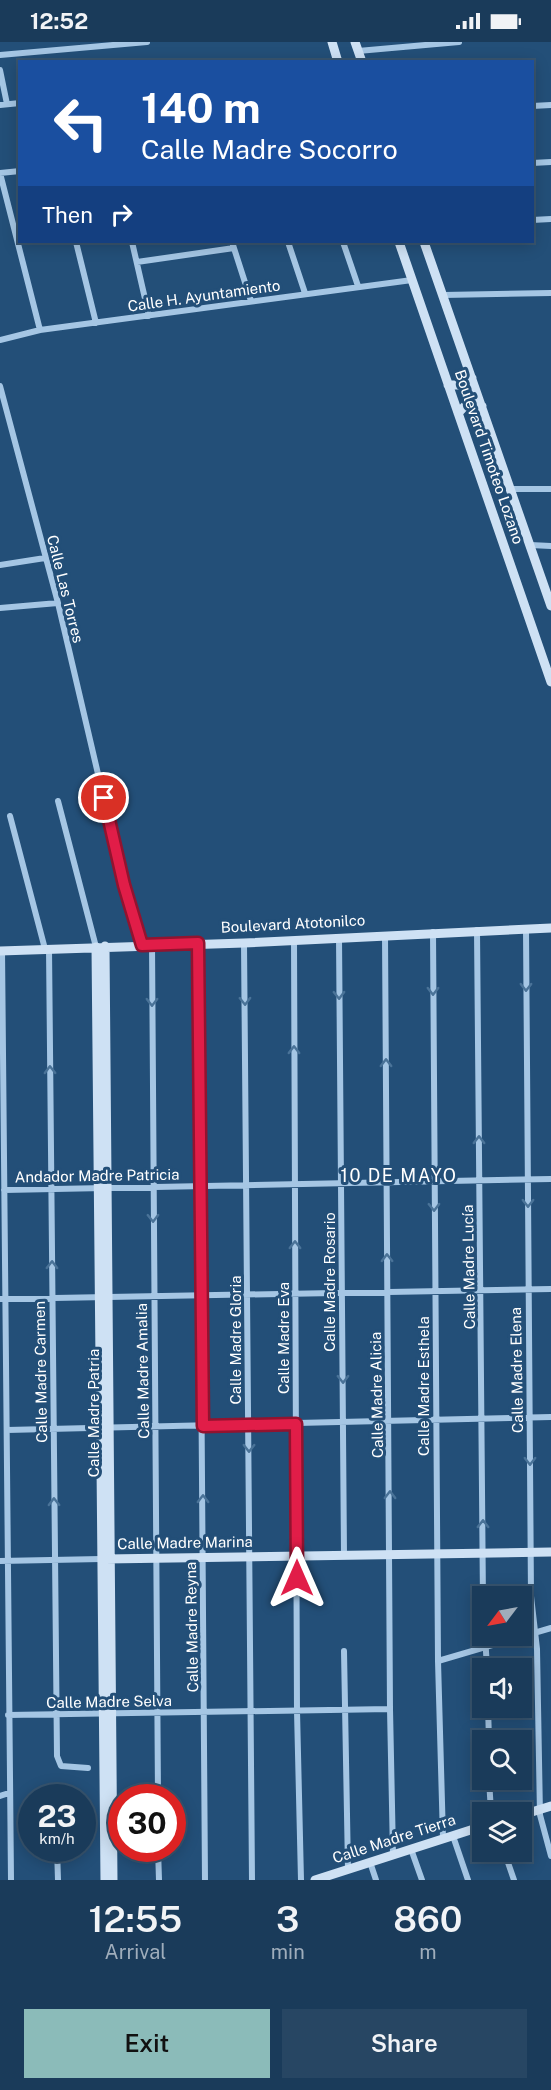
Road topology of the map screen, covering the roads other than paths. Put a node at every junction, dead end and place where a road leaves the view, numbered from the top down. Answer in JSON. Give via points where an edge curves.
{"nodes":[{"id":1,"x":147,"y":42,"type":"edge"},
{"id":2,"x":332,"y":42,"type":"edge"},
{"id":3,"x":459,"y":42,"type":"edge"},
{"id":4,"x":421,"y":44,"type":"edge"},
{"id":5,"x":356,"y":47,"type":"edge"},
{"id":6,"x":0,"y":55,"type":"edge"},
{"id":7,"x":337,"y":60,"type":"edge"},
{"id":8,"x":0,"y":70,"type":"edge"},
{"id":9,"x":18,"y":103,"type":"edge"},
{"id":10,"x":3,"y":105,"type":"edge"},
{"id":11,"x":551,"y":105,"type":"edge"},
{"id":12,"x":534,"y":106,"type":"edge"},
{"id":13,"x":551,"y":162,"type":"edge"},
{"id":14,"x":534,"y":163,"type":"edge"},
{"id":15,"x":18,"y":171,"type":"edge"},
{"id":16,"x":0,"y":173,"type":"edge"},
{"id":17,"x":551,"y":219,"type":"edge"},
{"id":18,"x":534,"y":220,"type":"edge"},
{"id":19,"x":76,"y":243,"type":"edge"},
{"id":20,"x":132,"y":243,"type":"edge"},
{"id":21,"x":288,"y":243,"type":"edge"},
{"id":22,"x":343,"y":243,"type":"edge"},
{"id":23,"x":399,"y":243,"type":"edge"},
{"id":24,"x":424,"y":243,"type":"edge"},
{"id":25,"x":233,"y":244,"type":"edge"},
{"id":26,"x":137,"y":262,"type":"junction"},
{"id":27,"x":412,"y":280,"type":"junction"},
{"id":28,"x":358,"y":286,"type":"junction"},
{"id":29,"x":305,"y":293,"type":"junction"},
{"id":30,"x":551,"y":293,"type":"edge"},
{"id":31,"x":443,"y":295,"type":"junction"},
{"id":32,"x":251,"y":301,"type":"junction"},
{"id":33,"x":149,"y":316,"type":"junction"},
{"id":34,"x":96,"y":323,"type":"junction"},
{"id":35,"x":40,"y":330,"type":"junction"},
{"id":36,"x":0,"y":340,"type":"edge"},
{"id":37,"x":472,"y":378,"type":"junction"},
{"id":38,"x":448,"y":385,"type":"junction"},
{"id":39,"x":0,"y":386,"type":"edge"},
{"id":40,"x":482,"y":406,"type":"junction"},
{"id":41,"x":458,"y":413,"type":"junction"},
{"id":42,"x":510,"y":489,"type":"junction"},
{"id":43,"x":551,"y":489,"type":"edge"},
{"id":44,"x":530,"y":545,"type":"junction"},
{"id":45,"x":551,"y":546,"type":"edge"},
{"id":46,"x":45,"y":558,"type":"junction"},
{"id":47,"x":0,"y":565,"type":"edge"},
{"id":48,"x":58,"y":603,"type":"junction"},
{"id":49,"x":550,"y":603,"type":"edge"},
{"id":50,"x":0,"y":608,"type":"edge"},
{"id":51,"x":551,"y":682,"type":"edge"},
{"id":52,"x":104,"y":798,"type":"joint"},
{"id":53,"x":58,"y":801,"type":"dead end"},
{"id":54,"x":10,"y":816,"type":"dead end"},
{"id":55,"x":551,"y":928,"type":"edge"},
{"id":56,"x":526,"y":929,"type":"junction"},
{"id":57,"x":477,"y":930,"type":"junction"},
{"id":58,"x":433,"y":932,"type":"junction"},
{"id":59,"x":385,"y":935,"type":"junction"},
{"id":60,"x":339,"y":937,"type":"junction"},
{"id":61,"x":294,"y":939,"type":"junction"},
{"id":62,"x":198,"y":943,"type":"junction"},
{"id":63,"x":244,"y":943,"type":"junction"},
{"id":64,"x":147,"y":944,"type":"junction"},
{"id":65,"x":100,"y":947,"type":"junction"},
{"id":66,"x":47,"y":948,"type":"junction"},
{"id":67,"x":1,"y":950,"type":"edge"},
{"id":68,"x":528,"y":1179,"type":"junction"},
{"id":69,"x":551,"y":1179,"type":"edge"},
{"id":70,"x":480,"y":1180,"type":"junction"},
{"id":71,"x":434,"y":1181,"type":"junction"},
{"id":72,"x":341,"y":1182,"type":"junction"},
{"id":73,"x":386,"y":1182,"type":"junction"},
{"id":74,"x":295,"y":1184,"type":"junction"},
{"id":75,"x":153,"y":1185,"type":"junction"},
{"id":76,"x":200,"y":1186,"type":"junction"},
{"id":77,"x":247,"y":1186,"type":"junction"},
{"id":78,"x":53,"y":1188,"type":"junction"},
{"id":79,"x":103,"y":1188,"type":"junction"},
{"id":80,"x":4,"y":1190,"type":"junction"},
{"id":81,"x":482,"y":1288,"type":"junction"},
{"id":82,"x":528,"y":1288,"type":"junction"},
{"id":83,"x":551,"y":1288,"type":"edge"},
{"id":84,"x":435,"y":1289,"type":"junction"},
{"id":85,"x":388,"y":1290,"type":"junction"},
{"id":86,"x":341,"y":1292,"type":"junction"},
{"id":87,"x":295,"y":1293,"type":"junction"},
{"id":88,"x":248,"y":1294,"type":"junction"},
{"id":89,"x":201,"y":1295,"type":"junction"},
{"id":90,"x":154,"y":1296,"type":"junction"},
{"id":91,"x":104,"y":1297,"type":"junction"},
{"id":92,"x":52,"y":1298,"type":"junction"},
{"id":93,"x":3,"y":1299,"type":"edge"},
{"id":94,"x":551,"y":1417,"type":"edge"},
{"id":95,"x":530,"y":1418,"type":"junction"},
{"id":96,"x":436,"y":1420,"type":"junction"},
{"id":97,"x":482,"y":1421,"type":"junction"},
{"id":98,"x":390,"y":1423,"type":"junction"},
{"id":99,"x":296,"y":1424,"type":"junction"},
{"id":100,"x":344,"y":1424,"type":"junction"},
{"id":101,"x":249,"y":1425,"type":"junction"},
{"id":102,"x":203,"y":1426,"type":"junction"},
{"id":103,"x":156,"y":1427,"type":"junction"},
{"id":104,"x":104,"y":1428,"type":"junction"},
{"id":105,"x":53,"y":1429,"type":"junction"},
{"id":106,"x":7,"y":1430,"type":"junction"},
{"id":107,"x":530,"y":1552,"type":"junction"},
{"id":108,"x":551,"y":1552,"type":"edge"},
{"id":109,"x":436,"y":1553,"type":"junction"},
{"id":110,"x":483,"y":1553,"type":"junction"},
{"id":111,"x":390,"y":1554,"type":"junction"},
{"id":112,"x":344,"y":1555,"type":"junction"},
{"id":113,"x":297,"y":1556,"type":"junction"},
{"id":114,"x":203,"y":1557,"type":"junction"},
{"id":115,"x":249,"y":1557,"type":"junction"},
{"id":116,"x":156,"y":1558,"type":"junction"},
{"id":117,"x":106,"y":1559,"type":"junction"},
{"id":118,"x":55,"y":1560,"type":"junction"},
{"id":119,"x":0,"y":1561,"type":"edge"},
{"id":120,"x":8,"y":1561,"type":"junction"},
{"id":121,"x":483,"y":1586,"type":"edge"},
{"id":122,"x":551,"y":1628,"type":"edge"},
{"id":123,"x":533,"y":1634,"type":"junction"},
{"id":124,"x":486,"y":1648,"type":"junction"},
{"id":125,"x":344,"y":1651,"type":"dead end"},
{"id":126,"x":486,"y":1658,"type":"edge"},
{"id":127,"x":438,"y":1661,"type":"junction"},
{"id":128,"x":344,"y":1709,"type":"junction"},
{"id":129,"x":390,"y":1709,"type":"junction"},
{"id":130,"x":251,"y":1711,"type":"junction"},
{"id":131,"x":297,"y":1711,"type":"junction"},
{"id":132,"x":205,"y":1712,"type":"junction"},
{"id":133,"x":157,"y":1713,"type":"junction"},
{"id":134,"x":107,"y":1714,"type":"junction"},
{"id":135,"x":8,"y":1715,"type":"junction"},
{"id":136,"x":56,"y":1715,"type":"junction"},
{"id":137,"x":88,"y":1768,"type":"dead end"},
{"id":138,"x":158,"y":1784,"type":"edge"},
{"id":139,"x":9,"y":1793,"type":"junction"},
{"id":140,"x":0,"y":1796,"type":"edge"},
{"id":141,"x":551,"y":1806,"type":"edge"},
{"id":142,"x":540,"y":1809,"type":"junction"},
{"id":143,"x":532,"y":1812,"type":"edge"},
{"id":144,"x":472,"y":1829,"type":"edge"},
{"id":145,"x":448,"y":1837,"type":"junction"},
{"id":146,"x":411,"y":1849,"type":"junction"},
{"id":147,"x":393,"y":1854,"type":"junction"},
{"id":148,"x":551,"y":1856,"type":"edge"},
{"id":149,"x":57,"y":1862,"type":"edge"},
{"id":150,"x":158,"y":1862,"type":"edge"},
{"id":151,"x":370,"y":1862,"type":"junction"},
{"id":152,"x":508,"y":1862,"type":"edge"},
{"id":153,"x":348,"y":1869,"type":"junction"},
{"id":154,"x":328,"y":1878,"type":"edge"},
{"id":155,"x":11,"y":1880,"type":"edge"},
{"id":156,"x":58,"y":1880,"type":"edge"},
{"id":157,"x":105,"y":1880,"type":"edge"},
{"id":158,"x":113,"y":1880,"type":"edge"},
{"id":159,"x":159,"y":1880,"type":"edge"},
{"id":160,"x":205,"y":1880,"type":"edge"},
{"id":161,"x":252,"y":1880,"type":"edge"},
{"id":162,"x":301,"y":1880,"type":"edge"},
{"id":163,"x":315,"y":1880,"type":"edge"},
{"id":164,"x":376,"y":1880,"type":"edge"},
{"id":165,"x":422,"y":1880,"type":"edge"},
{"id":166,"x":468,"y":1880,"type":"edge"},
{"id":167,"x":514,"y":1880,"type":"edge"}],
"edges":[{"from":1,"to":6,"type":"street"},
{"from":2,"to":7,"type":"street"},
{"from":3,"to":4,"type":"street"},
{"from":4,"to":5,"type":"street"},
{"from":8,"to":10,"type":"street"},
{"from":9,"to":10,"type":"street"},
{"from":11,"to":12,"type":"street"},
{"from":13,"to":14,"type":"street"},
{"from":15,"to":16,"type":"street"},
{"from":16,"to":35,"type":"street"},
{"from":17,"to":18,"type":"street"},
{"from":19,"to":34,"type":"street"},
{"from":20,"to":26,"type":"street"},
{"from":21,"to":29,"type":"street"},
{"from":22,"to":28,"type":"street"},
{"from":23,"to":27,"type":"street","name":"Boulevard Timoteo Lozano"},
{"from":24,"to":31,"type":"street","name":"Boulevard Timoteo Lozano"},
{"from":25,"to":26,"type":"street"},
{"from":25,"to":32,"type":"street"},
{"from":26,"to":33,"type":"street"},
{"from":27,"to":28,"type":"street","name":"Calle H. Ayuntamiento"},
{"from":27,"to":38,"type":"street","name":"Boulevard Timoteo Lozano"},
{"from":28,"to":29,"type":"street","name":"Calle H. Ayuntamiento"},
{"from":29,"to":32,"type":"street","name":"Calle H. Ayuntamiento"},
{"from":30,"to":31,"type":"street"},
{"from":31,"to":37,"type":"street","name":"Boulevard Timoteo Lozano"},
{"from":32,"to":33,"type":"street","name":"Calle H. Ayuntamiento"},
{"from":33,"to":34,"type":"street","name":"Calle H. Ayuntamiento"},
{"from":34,"to":35,"type":"street","name":"Calle H. Ayuntamiento"},
{"from":35,"to":36,"type":"street","name":"Calle H. Ayuntamiento"},
{"from":37,"to":38,"type":"street","via":[[462,385]]},
{"from":37,"to":40,"type":"street","name":"Boulevard Timoteo Lozano"},
{"from":38,"to":41,"type":"street","name":"Boulevard Timoteo Lozano"},
{"from":39,"to":46,"type":"street","name":"Calle Las Torres"},
{"from":40,"to":41,"type":"street","via":[[469,402]]},
{"from":40,"to":42,"type":"street","name":"Boulevard Timoteo Lozano"},
{"from":41,"to":51,"type":"street","name":"Boulevard Timoteo Lozano"},
{"from":42,"to":43,"type":"street"},
{"from":42,"to":44,"type":"street","name":"Boulevard Timoteo Lozano"},
{"from":44,"to":45,"type":"street"},
{"from":44,"to":49,"type":"street","name":"Boulevard Timoteo Lozano"},
{"from":46,"to":47,"type":"street"},
{"from":46,"to":48,"type":"street","name":"Calle Las Torres"},
{"from":48,"to":50,"type":"street"},
{"from":48,"to":52,"type":"street","name":"Calle Las Torres"},
{"from":52,"to":64,"type":"street","name":"Calle Madre Amalia","via":[[124,885]]},
{"from":53,"to":65,"type":"street"},
{"from":54,"to":66,"type":"street","name":"Calle Madre Carmen"},
{"from":55,"to":56,"type":"street","name":"Boulevard Atotonilco"},
{"from":56,"to":57,"type":"street","name":"Boulevard Atotonilco"},
{"from":56,"to":68,"type":"street","name":"Calle Madre Elena","one_way":true},
{"from":57,"to":58,"type":"street","name":"Boulevard Atotonilco"},
{"from":70,"to":57,"type":"street","name":"Calle Madre Lucía","one_way":true},
{"from":58,"to":59,"type":"street","name":"Boulevard Atotonilco"},
{"from":58,"to":71,"type":"street","name":"Calle Madre Esthela","one_way":true},
{"from":59,"to":60,"type":"street","name":"Boulevard Atotonilco"},
{"from":73,"to":59,"type":"street","name":"Calle Madre Alicia","one_way":true},
{"from":60,"to":61,"type":"street","name":"Boulevard Atotonilco"},
{"from":60,"to":72,"type":"street","name":"Calle Madre Rosario","one_way":true},
{"from":61,"to":63,"type":"street","name":"Boulevard Atotonilco"},
{"from":74,"to":61,"type":"street","name":"Calle Madre Eva","one_way":true},
{"from":62,"to":63,"type":"street","name":"Boulevard Atotonilco"},
{"from":62,"to":64,"type":"street","name":"Boulevard Atotonilco"},
{"from":62,"to":76,"type":"street","name":"Calle Madre Reyna"},
{"from":63,"to":77,"type":"street","name":"Calle Madre Gloria","one_way":true},
{"from":64,"to":65,"type":"street","name":"Boulevard Atotonilco"},
{"from":64,"to":75,"type":"street","name":"Calle Madre Amalia","one_way":true},
{"from":65,"to":66,"type":"street","name":"Boulevard Atotonilco"},
{"from":65,"to":79,"type":"street","name":"Calle Madre Patria"},
{"from":66,"to":67,"type":"street","name":"Boulevard Atotonilco"},
{"from":78,"to":66,"type":"street","name":"Calle Madre Carmen","one_way":true},
{"from":67,"to":80,"type":"street"},
{"from":68,"to":69,"type":"street","name":"Andador Madre Patricia"},
{"from":68,"to":70,"type":"street","name":"Andador Madre Patricia"},
{"from":68,"to":82,"type":"street","name":"Calle Madre Elena","one_way":true},
{"from":70,"to":71,"type":"street","name":"Andador Madre Patricia"},
{"from":70,"to":81,"type":"street","name":"Calle Madre Lucía"},
{"from":71,"to":73,"type":"street","name":"Andador Madre Patricia"},
{"from":71,"to":84,"type":"street","name":"Calle Madre Esthela","one_way":true},
{"from":72,"to":73,"type":"street","name":"Andador Madre Patricia"},
{"from":72,"to":74,"type":"street","name":"Andador Madre Patricia"},
{"from":72,"to":86,"type":"street","name":"Calle Madre Rosario"},
{"from":85,"to":73,"type":"street","name":"Calle Madre Alicia","one_way":true},
{"from":74,"to":77,"type":"street","name":"Andador Madre Patricia"},
{"from":87,"to":74,"type":"street","name":"Calle Madre Eva","one_way":true},
{"from":75,"to":76,"type":"street","name":"Andador Madre Patricia"},
{"from":75,"to":79,"type":"street","name":"Andador Madre Patricia"},
{"from":75,"to":90,"type":"street","name":"Calle Madre Amalia","one_way":true},
{"from":76,"to":77,"type":"street","name":"Andador Madre Patricia"},
{"from":76,"to":89,"type":"street","name":"Calle Madre Reyna"},
{"from":77,"to":88,"type":"street","name":"Calle Madre Gloria"},
{"from":78,"to":79,"type":"street","name":"Andador Madre Patricia"},
{"from":78,"to":80,"type":"street","name":"Andador Madre Patricia"},
{"from":92,"to":78,"type":"street","name":"Calle Madre Carmen","one_way":true},
{"from":79,"to":91,"type":"street","name":"Calle Madre Patria"},
{"from":80,"to":93,"type":"street"},
{"from":81,"to":82,"type":"street"},
{"from":81,"to":84,"type":"street"},
{"from":81,"to":97,"type":"street","name":"Calle Madre Lucía"},
{"from":82,"to":83,"type":"street"},
{"from":82,"to":95,"type":"street","name":"Calle Madre Elena"},
{"from":84,"to":85,"type":"street"},
{"from":84,"to":96,"type":"street","name":"Calle Madre Esthela"},
{"from":85,"to":86,"type":"street"},
{"from":85,"to":98,"type":"street","name":"Calle Madre Alicia"},
{"from":86,"to":87,"type":"street"},
{"from":86,"to":100,"type":"street","name":"Calle Madre Rosario","one_way":true},
{"from":87,"to":88,"type":"street"},
{"from":87,"to":99,"type":"street","name":"Calle Madre Eva"},
{"from":88,"to":89,"type":"street"},
{"from":88,"to":101,"type":"street","name":"Calle Madre Gloria"},
{"from":89,"to":90,"type":"street"},
{"from":89,"to":102,"type":"street","name":"Calle Madre Reyna"},
{"from":90,"to":91,"type":"street"},
{"from":90,"to":103,"type":"street","name":"Calle Madre Amalia"},
{"from":91,"to":92,"type":"street"},
{"from":91,"to":104,"type":"street","name":"Calle Madre Patria"},
{"from":92,"to":93,"type":"street"},
{"from":92,"to":105,"type":"street","name":"Calle Madre Carmen"},
{"from":93,"to":106,"type":"street"},
{"from":94,"to":95,"type":"street"},
{"from":95,"to":97,"type":"street"},
{"from":95,"to":107,"type":"street","name":"Calle Madre Elena","one_way":true},
{"from":96,"to":97,"type":"street"},
{"from":96,"to":98,"type":"street"},
{"from":96,"to":109,"type":"street","name":"Calle Madre Esthela"},
{"from":110,"to":97,"type":"street","name":"Calle Madre Lucía","one_way":true},
{"from":98,"to":100,"type":"street"},
{"from":111,"to":98,"type":"street","name":"Calle Madre Alicia","one_way":true},
{"from":99,"to":100,"type":"street"},
{"from":99,"to":101,"type":"street"},
{"from":99,"to":113,"type":"street","name":"Calle Madre Eva"},
{"from":100,"to":112,"type":"street","name":"Calle Madre Rosario"},
{"from":101,"to":102,"type":"street"},
{"from":101,"to":115,"type":"street","name":"Calle Madre Gloria","one_way":true},
{"from":102,"to":103,"type":"street"},
{"from":114,"to":102,"type":"street","name":"Calle Madre Reyna","one_way":true},
{"from":103,"to":104,"type":"street"},
{"from":103,"to":116,"type":"street","name":"Calle Madre Amalia"},
{"from":104,"to":105,"type":"street"},
{"from":104,"to":117,"type":"street","name":"Calle Madre Patria"},
{"from":105,"to":106,"type":"street"},
{"from":118,"to":105,"type":"street","name":"Calle Madre Carmen","one_way":true},
{"from":106,"to":120,"type":"street"},
{"from":107,"to":108,"type":"street","name":"Calle Madre Marina"},
{"from":107,"to":110,"type":"street","name":"Calle Madre Marina"},
{"from":107,"to":123,"type":"street","name":"Calle Madre Elena"},
{"from":109,"to":110,"type":"street","name":"Calle Madre Marina"},
{"from":109,"to":111,"type":"street","name":"Calle Madre Marina"},
{"from":109,"to":127,"type":"street","name":"Calle Madre Esthela"},
{"from":110,"to":121,"type":"street","name":"Calle Madre Lucía"},
{"from":111,"to":112,"type":"street","name":"Calle Madre Marina"},
{"from":111,"to":129,"type":"street","name":"Calle Madre Alicia"},
{"from":112,"to":113,"type":"street","name":"Calle Madre Marina"},
{"from":113,"to":115,"type":"street","name":"Calle Madre Marina"},
{"from":113,"to":131,"type":"street","name":"Calle Madre Eva"},
{"from":114,"to":115,"type":"street","name":"Calle Madre Marina"},
{"from":114,"to":116,"type":"street","name":"Calle Madre Marina"},
{"from":114,"to":132,"type":"street","name":"Calle Madre Reyna"},
{"from":115,"to":130,"type":"street","name":"Calle Madre Gloria"},
{"from":116,"to":117,"type":"street","name":"Calle Madre Marina"},
{"from":116,"to":133,"type":"street","name":"Calle Madre Amalia"},
{"from":117,"to":118,"type":"street","name":"Calle Madre Marina"},
{"from":117,"to":134,"type":"street","name":"Calle Madre Patria"},
{"from":118,"to":120,"type":"street","name":"Calle Madre Marina"},
{"from":118,"to":136,"type":"street","name":"Calle Madre Carmen"},
{"from":119,"to":120,"type":"street","name":"Calle Madre Marina"},
{"from":120,"to":135,"type":"street"},
{"from":122,"to":123,"type":"street"},
{"from":123,"to":124,"type":"street"},
{"from":123,"to":142,"type":"street","name":"Calle Madre Elena","via":[[537,1649]]},
{"from":124,"to":126,"type":"street"},
{"from":124,"to":127,"type":"street"},
{"from":125,"to":128,"type":"street"},
{"from":127,"to":145,"type":"street","name":"Calle Madre Esthela"},
{"from":128,"to":129,"type":"street","name":"Calle Madre Selva"},
{"from":128,"to":131,"type":"street","name":"Calle Madre Selva"},
{"from":128,"to":153,"type":"street"},
{"from":129,"to":147,"type":"street","name":"Calle Madre Alicia"},
{"from":130,"to":131,"type":"street","name":"Calle Madre Selva"},
{"from":130,"to":132,"type":"street","name":"Calle Madre Selva"},
{"from":130,"to":161,"type":"street","name":"Calle Madre Gloria"},
{"from":131,"to":162,"type":"street","name":"Calle Madre Eva"},
{"from":132,"to":133,"type":"street","name":"Calle Madre Selva"},
{"from":132,"to":160,"type":"street","name":"Calle Madre Reyna"},
{"from":133,"to":134,"type":"street","name":"Calle Madre Selva"},
{"from":133,"to":138,"type":"street","name":"Calle Madre Amalia"},
{"from":134,"to":136,"type":"street","name":"Calle Madre Selva"},
{"from":134,"to":157,"type":"street","name":"Calle Madre Patria"},
{"from":134,"to":158,"type":"street","name":"Calle Madre Patria"},
{"from":135,"to":136,"type":"street","name":"Calle Madre Selva"},
{"from":135,"to":139,"type":"street"},
{"from":136,"to":137,"type":"street","name":"Calle Madre Carmen","via":[[58,1764],[65,1768]]},
{"from":139,"to":140,"type":"street"},
{"from":139,"to":155,"type":"street"},
{"from":141,"to":142,"type":"street"},
{"from":142,"to":143,"type":"street"},
{"from":142,"to":148,"type":"street","name":"Calle Madre Elena"},
{"from":144,"to":145,"type":"street","name":"Calle Madre Tierra"},
{"from":145,"to":146,"type":"street","name":"Calle Madre Tierra"},
{"from":145,"to":166,"type":"street","name":"Calle Madre Esthela"},
{"from":146,"to":147,"type":"street","name":"Calle Madre Tierra"},
{"from":146,"to":165,"type":"street"},
{"from":147,"to":151,"type":"street","name":"Calle Madre Tierra"},
{"from":149,"to":156,"type":"street"},
{"from":150,"to":159,"type":"street"},
{"from":151,"to":153,"type":"street","name":"Calle Madre Tierra"},
{"from":151,"to":164,"type":"street"},
{"from":152,"to":167,"type":"street"},
{"from":153,"to":154,"type":"street","name":"Calle Madre Tierra"},
{"from":154,"to":163,"type":"street","name":"Calle Madre Tierra"}]}
